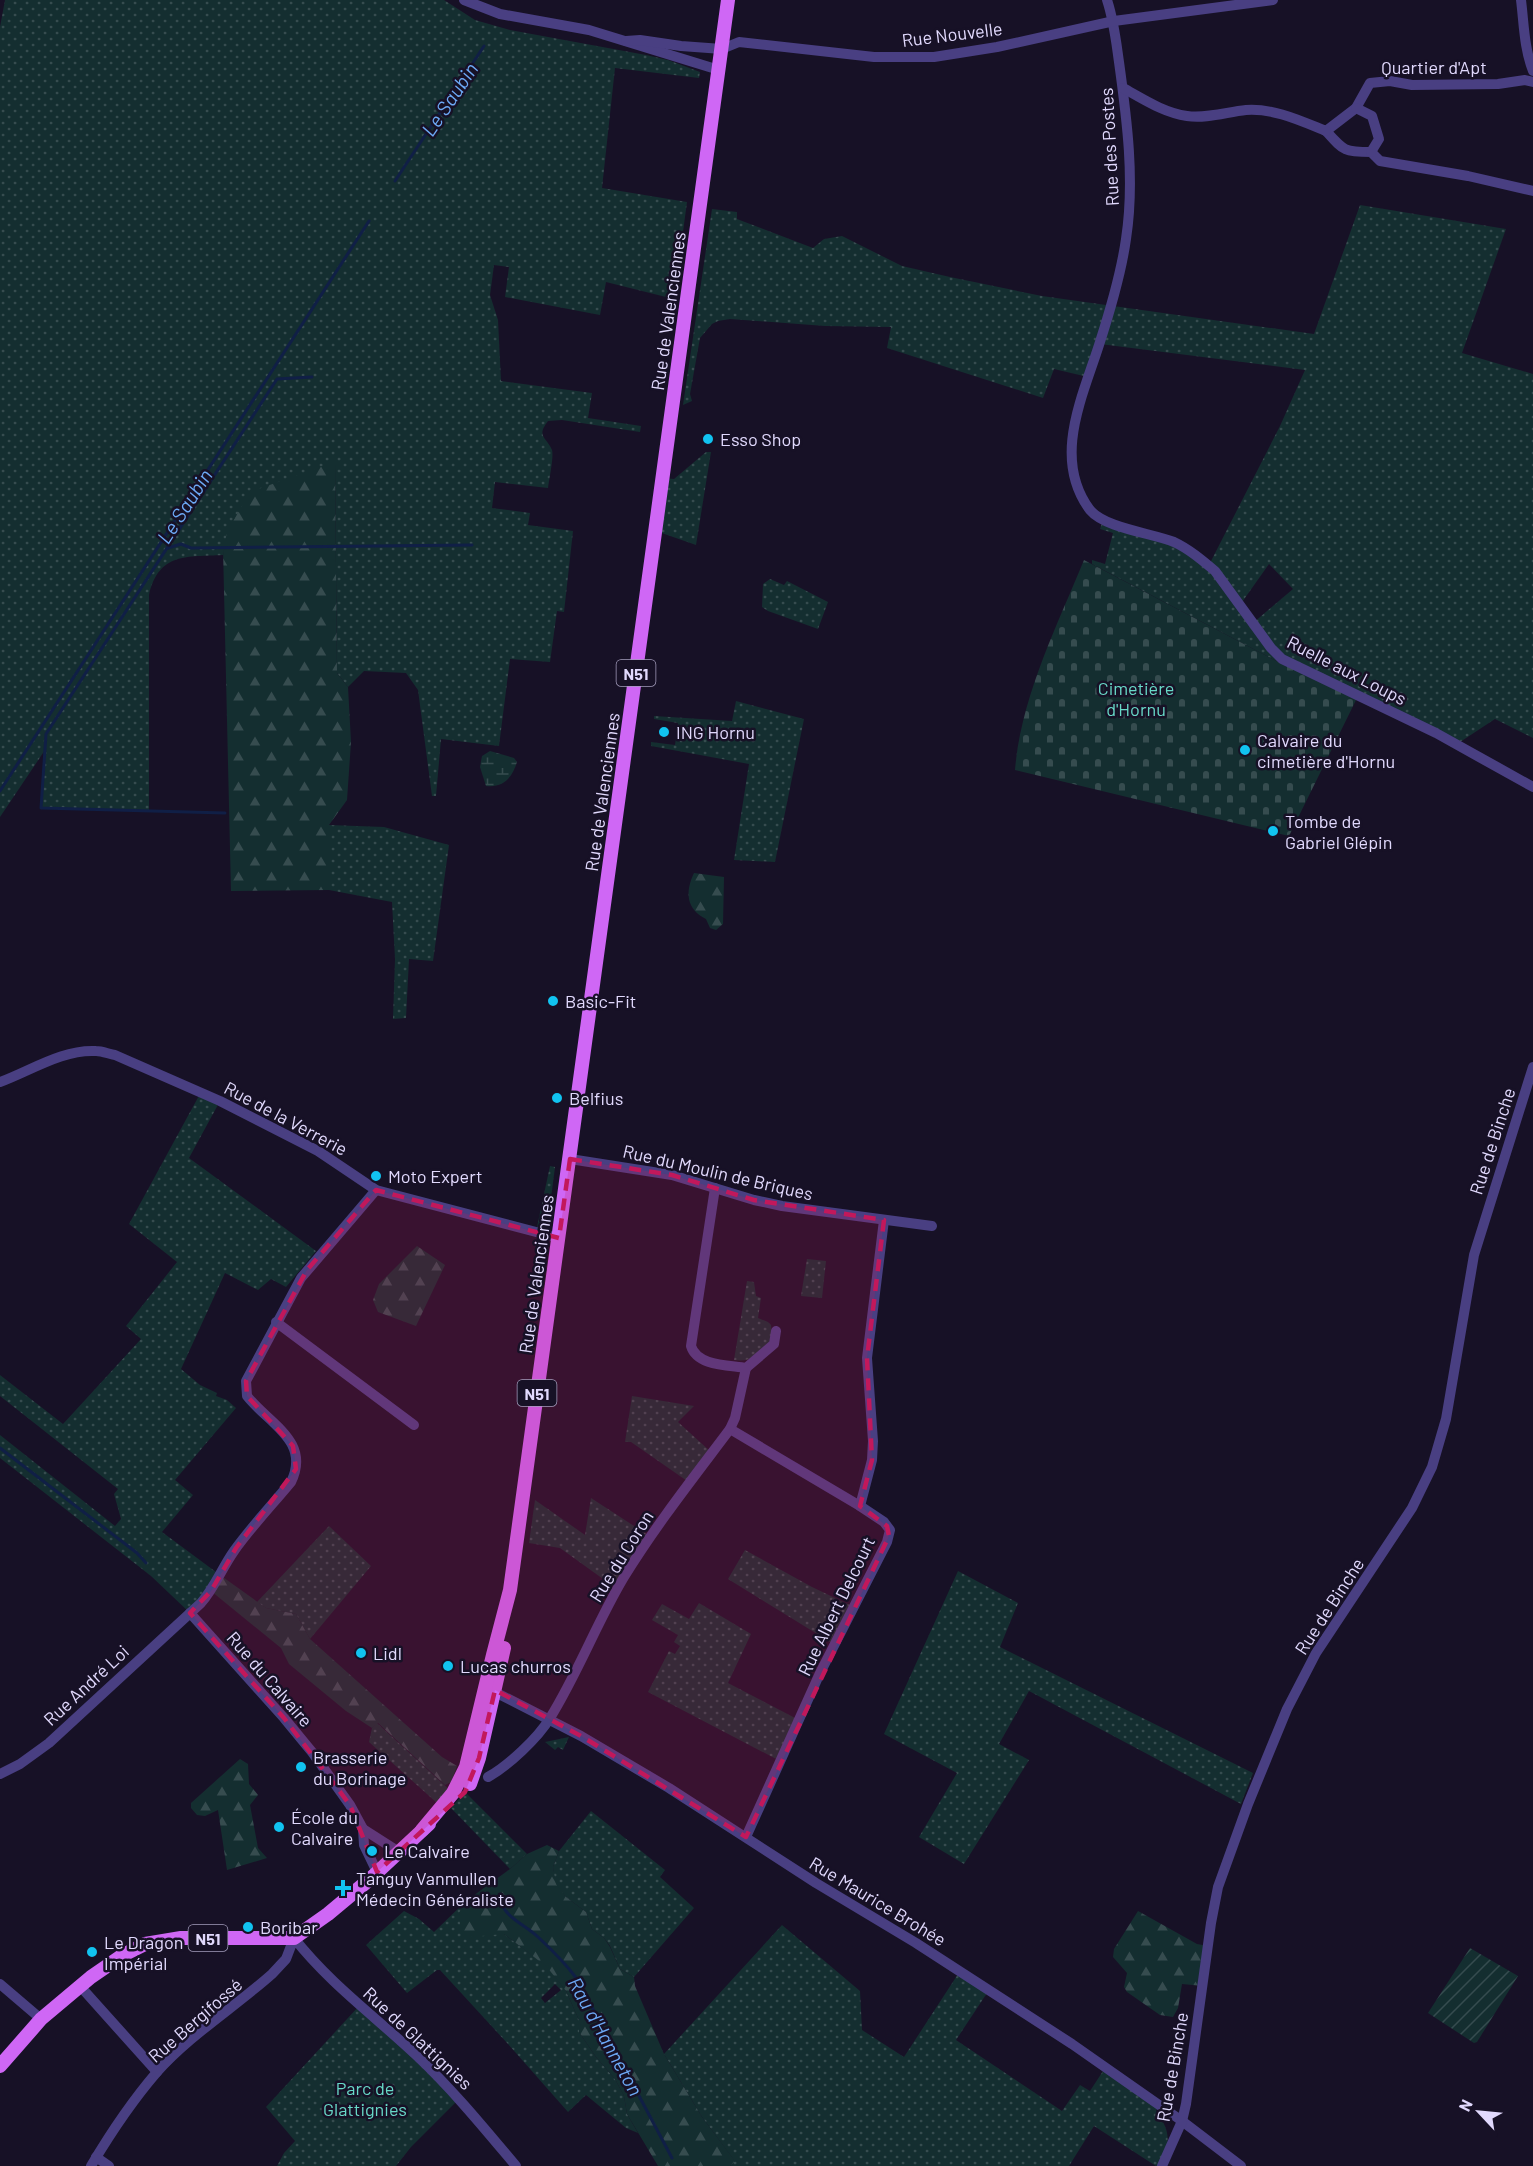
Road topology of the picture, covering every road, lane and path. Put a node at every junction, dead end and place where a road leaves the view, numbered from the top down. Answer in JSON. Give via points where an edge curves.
{"nodes":[{"id":1,"x":464,"y":0,"type":"edge"},
{"id":2,"x":728,"y":0,"type":"edge"},
{"id":3,"x":1107,"y":0,"type":"edge"},
{"id":4,"x":1273,"y":0,"type":"edge"},
{"id":5,"x":1521,"y":0,"type":"edge"},
{"id":6,"x":1114,"y":21,"type":"junction"},
{"id":7,"x":626,"y":41,"type":"junction"},
{"id":8,"x":722,"y":49,"type":"junction"},
{"id":9,"x":1531,"y":66,"type":"edge"},
{"id":10,"x":719,"y":70,"type":"junction"},
{"id":11,"x":1533,"y":82,"type":"edge"},
{"id":12,"x":1514,"y":83,"type":"junction"},
{"id":13,"x":1123,"y":88,"type":"junction"},
{"id":14,"x":1356,"y":108,"type":"junction"},
{"id":15,"x":1326,"y":131,"type":"junction"},
{"id":16,"x":1371,"y":152,"type":"junction"},
{"id":17,"x":1533,"y":191,"type":"edge"},
{"id":18,"x":1104,"y":326,"type":"joint"},
{"id":19,"x":1533,"y":787,"type":"edge"},
{"id":20,"x":1533,"y":1067,"type":"edge"},
{"id":21,"x":0,"y":1082,"type":"edge"},
{"id":22,"x":570,"y":1159,"type":"junction"},
{"id":23,"x":715,"y":1188,"type":"junction"},
{"id":24,"x":376,"y":1190,"type":"junction"},
{"id":25,"x":884,"y":1220,"type":"junction"},
{"id":26,"x":932,"y":1226,"type":"dead end"},
{"id":27,"x":559,"y":1238,"type":"junction"},
{"id":28,"x":276,"y":1322,"type":"junction"},
{"id":29,"x":776,"y":1331,"type":"dead end"},
{"id":30,"x":746,"y":1368,"type":"junction"},
{"id":31,"x":414,"y":1425,"type":"dead end"},
{"id":32,"x":730,"y":1429,"type":"junction"},
{"id":33,"x":860,"y":1506,"type":"junction"},
{"id":34,"x":190,"y":1613,"type":"junction"},
{"id":35,"x":490,"y":1689,"type":"junction"},
{"id":36,"x":549,"y":1720,"type":"junction"},
{"id":37,"x":0,"y":1774,"type":"edge"},
{"id":38,"x":488,"y":1777,"type":"dead end"},
{"id":39,"x":363,"y":1829,"type":"junction"},
{"id":40,"x":746,"y":1837,"type":"junction"},
{"id":41,"x":399,"y":1852,"type":"junction"},
{"id":42,"x":377,"y":1872,"type":"junction"},
{"id":43,"x":294,"y":1938,"type":"junction"},
{"id":44,"x":0,"y":1984,"type":"edge"},
{"id":45,"x":80,"y":1986,"type":"junction"},
{"id":46,"x":41,"y":2019,"type":"junction"},
{"id":47,"x":0,"y":2066,"type":"edge"},
{"id":48,"x":157,"y":2072,"type":"junction"},
{"id":49,"x":1182,"y":2121,"type":"junction"},
{"id":50,"x":94,"y":2162,"type":"edge"},
{"id":51,"x":109,"y":2166,"type":"edge"},
{"id":52,"x":516,"y":2166,"type":"edge"},
{"id":53,"x":1162,"y":2166,"type":"edge"},
{"id":54,"x":1241,"y":2166,"type":"edge"}],
"edges":[{"from":1,"to":7,"type":"street","via":[[500,14]]},
{"from":2,"to":8,"type":"main road","name":"Rue de Valenciennes","number":"N51"},
{"from":3,"to":6,"type":"street","name":"Rue des Postes"},
{"from":4,"to":6,"type":"street","name":"Rue Nouvelle"},
{"from":5,"to":9,"type":"street"},
{"from":6,"to":8,"type":"street","name":"Rue Nouvelle","via":[[933,57],[874,57],[739,42]]},
{"from":6,"to":13,"type":"street","name":"Rue des Postes"},
{"from":7,"to":8,"type":"street","name":"Rue Nouvelle"},
{"from":7,"to":10,"type":"street"},
{"from":8,"to":10,"type":"main road","name":"Rue de Valenciennes","number":"N51"},
{"from":9,"to":12,"type":"street"},
{"from":10,"to":22,"type":"main road","name":"Rue de Valenciennes","number":"N51"},
{"from":11,"to":12,"type":"street","name":"Quartier d'Apt"},
{"from":12,"to":14,"type":"street","name":"Quartier d'Apt","via":[[1370,83]]},
{"from":13,"to":15,"type":"street","via":[[1187,116],[1257,110],[1274,112]]},
{"from":13,"to":18,"type":"street","name":"Rue des Postes","via":[[1130,168],[1129,214],[1118,279]]},
{"from":14,"to":15,"type":"street","name":"Quartier d'Apt"},
{"from":14,"to":16,"type":"street","via":[[1372,116],[1379,139]]},
{"from":15,"to":16,"type":"street","via":[[1350,152]]},
{"from":16,"to":17,"type":"street","via":[[1380,161]]},
{"from":18,"to":19,"type":"street","name":"Ruelle aux Loups","via":[[1071,440],[1077,485],[1097,517],[1176,543],[1203,560],[1282,659],[1436,733]]},
{"from":20,"to":49,"type":"street","name":"Rue de Binche","via":[[1474,1255],[1446,1419],[1432,1467],[1412,1508],[1316,1653],[1287,1709],[1218,1887]]},
{"from":21,"to":24,"type":"street","name":"Rue de la Verrerie","via":[[79,1052],[115,1055],[220,1101],[318,1151]]},
{"from":22,"to":23,"type":"street","name":"Rue du Moulin de Briques","via":[[672,1175]]},
{"from":22,"to":27,"type":"main road","name":"Rue de Valenciennes","number":"N51"},
{"from":23,"to":25,"type":"street","name":"Rue du Moulin de Briques","via":[[782,1206]]},
{"from":23,"to":30,"type":"street","via":[[691,1346],[694,1354],[704,1360]]},
{"from":24,"to":27,"type":"street","name":"Rue de la Verrerie"},
{"from":24,"to":28,"type":"street","name":"Rue André Loi","via":[[301,1278]]},
{"from":25,"to":26,"type":"street","name":"Rue du Moulin de Briques"},
{"from":25,"to":33,"type":"street","via":[[867,1358],[872,1460]]},
{"from":27,"to":35,"type":"main road","name":"Rue de Valenciennes","number":"N51","via":[[510,1590]]},
{"from":28,"to":31,"type":"street"},
{"from":28,"to":34,"type":"street","name":"Rue André Loi","via":[[246,1381],[247,1396],[289,1440],[297,1454],[296,1469],[291,1482],[224,1565],[211,1591]]},
{"from":29,"to":30,"type":"street","via":[[774,1344]]},
{"from":30,"to":32,"type":"street","name":"Rue du Coron"},
{"from":32,"to":33,"type":"street","name":"Rue Albert Delcourt"},
{"from":32,"to":36,"type":"street","name":"Rue du Coron","via":[[639,1553]]},
{"from":33,"to":40,"type":"street","name":"Rue Albert Delcourt","via":[[887,1526],[887,1542],[820,1673]]},
{"from":34,"to":37,"type":"street","name":"Rue André Loi","via":[[49,1743]]},
{"from":34,"to":39,"type":"street","name":"Rue du Calvaire","via":[[312,1752]]},
{"from":35,"to":36,"type":"street","name":"Rue Maurice Brohée"},
{"from":35,"to":41,"type":"main road","name":"Rue de Valenciennes","number":"N51","via":[[456,1796]]},
{"from":36,"to":38,"type":"street"},
{"from":36,"to":40,"type":"street","name":"Rue Maurice Brohée"},
{"from":39,"to":41,"type":"street","name":"Rue du Calvaire"},
{"from":39,"to":42,"type":"street","name":"Rue du Calvaire","via":[[364,1845]]},
{"from":40,"to":49,"type":"street","name":"Rue Maurice Brohée","via":[[1037,2021]]},
{"from":41,"to":42,"type":"main road","number":"N51"},
{"from":42,"to":43,"type":"main road","number":"N51"},
{"from":43,"to":45,"type":"main road","number":"N51","via":[[158,1941],[112,1962]]},
{"from":43,"to":48,"type":"street","name":"Rue Bergifossé","via":[[286,1959],[272,1974]]},
{"from":43,"to":52,"type":"street","name":"Rue de Glattignies","via":[[339,1987],[460,2098]]},
{"from":44,"to":46,"type":"street"},
{"from":45,"to":46,"type":"main road","number":"N51"},
{"from":45,"to":48,"type":"street"},
{"from":46,"to":47,"type":"main road","number":"N51"},
{"from":48,"to":50,"type":"street","name":"Rue Bergifossé"},
{"from":49,"to":53,"type":"street","name":"Rue de Binche"},
{"from":49,"to":54,"type":"street","name":"Rue Maurice Brohée"},
{"from":50,"to":51,"type":"street"}]}
